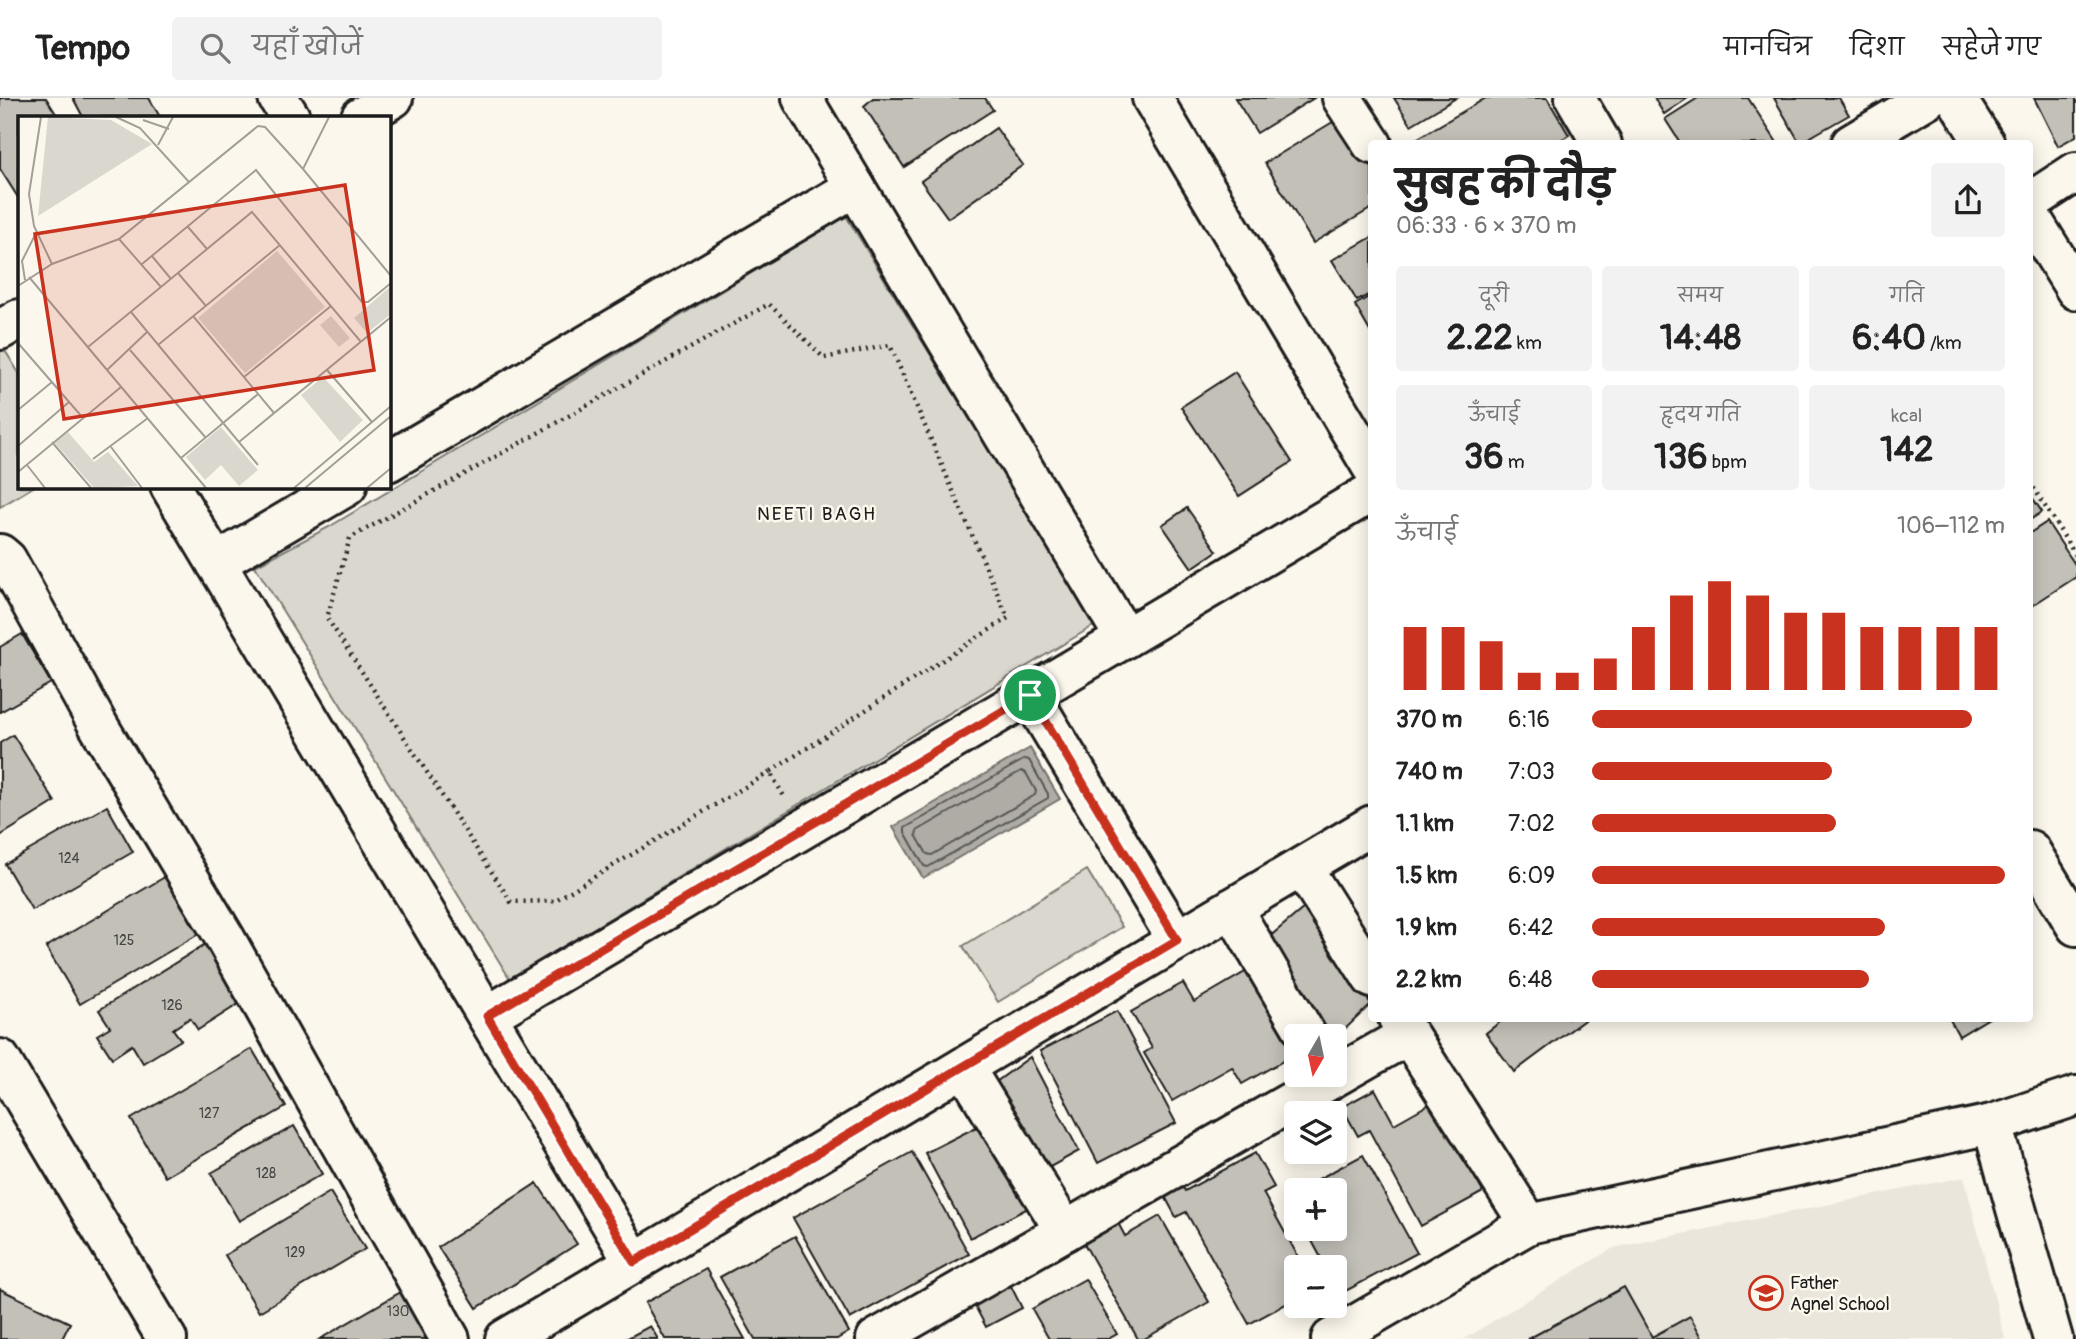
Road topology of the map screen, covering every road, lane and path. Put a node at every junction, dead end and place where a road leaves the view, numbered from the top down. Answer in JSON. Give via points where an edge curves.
{"nodes":[{"id":1,"x":278,"y":98,"type":"edge"},
{"id":2,"x":393,"y":98,"type":"edge"},
{"id":3,"x":802,"y":98,"type":"edge"},
{"id":4,"x":1152,"y":98,"type":"edge"},
{"id":5,"x":1342,"y":98,"type":"edge"},
{"id":6,"x":1574,"y":98,"type":"edge"},
{"id":7,"x":1928,"y":98,"type":"edge"},
{"id":8,"x":1956,"y":98,"type":"edge"},
{"id":9,"x":289,"y":116,"type":"edge"},
{"id":10,"x":363,"y":116,"type":"edge"},
{"id":11,"x":1369,"y":140,"type":"edge"},
{"id":12,"x":1600,"y":140,"type":"edge"},
{"id":13,"x":1858,"y":140,"type":"edge"},
{"id":14,"x":1982,"y":140,"type":"edge"},
{"id":15,"x":2076,"y":172,"type":"edge"},
{"id":16,"x":855,"y":187,"type":"junction"},
{"id":17,"x":2033,"y":200,"type":"edge"},
{"id":18,"x":2033,"y":221,"type":"edge"},
{"id":19,"x":2076,"y":290,"type":"edge"},
{"id":20,"x":18,"y":320,"type":"edge"},
{"id":21,"x":0,"y":330,"type":"edge"},
{"id":22,"x":1368,"y":460,"type":"edge"},
{"id":23,"x":390,"y":461,"type":"edge"},
{"id":24,"x":2033,"y":487,"type":"edge"},
{"id":25,"x":171,"y":488,"type":"edge"},
{"id":26,"x":344,"y":488,"type":"edge"},
{"id":27,"x":1368,"y":494,"type":"edge"},
{"id":28,"x":0,"y":554,"type":"edge"},
{"id":29,"x":2076,"y":556,"type":"edge"},
{"id":30,"x":216,"y":563,"type":"junction"},
{"id":31,"x":1125,"y":638,"type":"junction"},
{"id":32,"x":1030,"y":695,"type":"junction"},
{"id":33,"x":770,"y":772,"type":"junction"},
{"id":34,"x":1368,"y":827,"type":"edge"},
{"id":35,"x":804,"y":829,"type":"junction"},
{"id":36,"x":2033,"y":855,"type":"edge"},
{"id":37,"x":1302,"y":867,"type":"junction"},
{"id":38,"x":1232,"y":908,"type":"junction"},
{"id":39,"x":2076,"y":926,"type":"edge"},
{"id":40,"x":1177,"y":940,"type":"junction"},
{"id":41,"x":1368,"y":972,"type":"edge"},
{"id":42,"x":487,"y":1016,"type":"junction"},
{"id":43,"x":1300,"y":1024,"type":"edge"},
{"id":44,"x":1403,"y":1027,"type":"edge"},
{"id":45,"x":0,"y":1059,"type":"edge"},
{"id":46,"x":1348,"y":1064,"type":"edge"},
{"id":47,"x":964,"y":1067,"type":"junction"},
{"id":48,"x":1312,"y":1087,"type":"edge"},
{"id":49,"x":2076,"y":1096,"type":"edge"},
{"id":50,"x":1992,"y":1124,"type":"junction"},
{"id":51,"x":1529,"y":1224,"type":"junction"},
{"id":52,"x":1065,"y":1231,"type":"junction"},
{"id":53,"x":634,"y":1262,"type":"junction"},
{"id":54,"x":167,"y":1339,"type":"edge"},
{"id":55,"x":450,"y":1339,"type":"edge"},
{"id":56,"x":505,"y":1339,"type":"edge"},
{"id":57,"x":876,"y":1339,"type":"edge"},
{"id":58,"x":1331,"y":1339,"type":"edge"},
{"id":59,"x":2053,"y":1339,"type":"edge"}],
"edges":[{"from":1,"to":9,"type":"street"},
{"from":2,"to":10,"type":"street"},
{"from":3,"to":16,"type":"street"},
{"from":4,"to":22,"type":"street"},
{"from":5,"to":11,"type":"street"},
{"from":6,"to":12,"type":"street"},
{"from":7,"to":13,"type":"street"},
{"from":8,"to":14,"type":"street"},
{"from":15,"to":17,"type":"street"},
{"from":16,"to":23,"type":"street"},
{"from":16,"to":31,"type":"street"},
{"from":18,"to":19,"type":"street"},
{"from":20,"to":21,"type":"street"},
{"from":24,"to":29,"type":"path"},
{"from":25,"to":30,"type":"street"},
{"from":26,"to":30,"type":"street"},
{"from":27,"to":31,"type":"street"},
{"from":28,"to":55,"type":"street","via":[[7,559],[98,725],[225,938]]},
{"from":30,"to":42,"type":"street"},
{"from":31,"to":32,"type":"street"},
{"from":32,"to":35,"type":"street"},
{"from":32,"to":40,"type":"street"},
{"from":33,"to":33,"type":"path","via":[[1008,618],[890,345],[824,358],[769,304],[350,537],[327,618],[511,902],[554,901]]},
{"from":33,"to":35,"type":"path"},
{"from":34,"to":37,"type":"street"},
{"from":35,"to":42,"type":"street"},
{"from":36,"to":39,"type":"street"},
{"from":37,"to":38,"type":"street"},
{"from":37,"to":41,"type":"street"},
{"from":38,"to":40,"type":"street"},
{"from":38,"to":43,"type":"street"},
{"from":40,"to":47,"type":"street"},
{"from":42,"to":53,"type":"street"},
{"from":44,"to":46,"type":"street"},
{"from":44,"to":51,"type":"street"},
{"from":45,"to":54,"type":"street"},
{"from":47,"to":52,"type":"street"},
{"from":47,"to":53,"type":"street"},
{"from":48,"to":52,"type":"street"},
{"from":49,"to":50,"type":"street"},
{"from":50,"to":51,"type":"street"},
{"from":50,"to":59,"type":"street"},
{"from":51,"to":58,"type":"street"},
{"from":52,"to":57,"type":"street"},
{"from":53,"to":56,"type":"street"}]}
